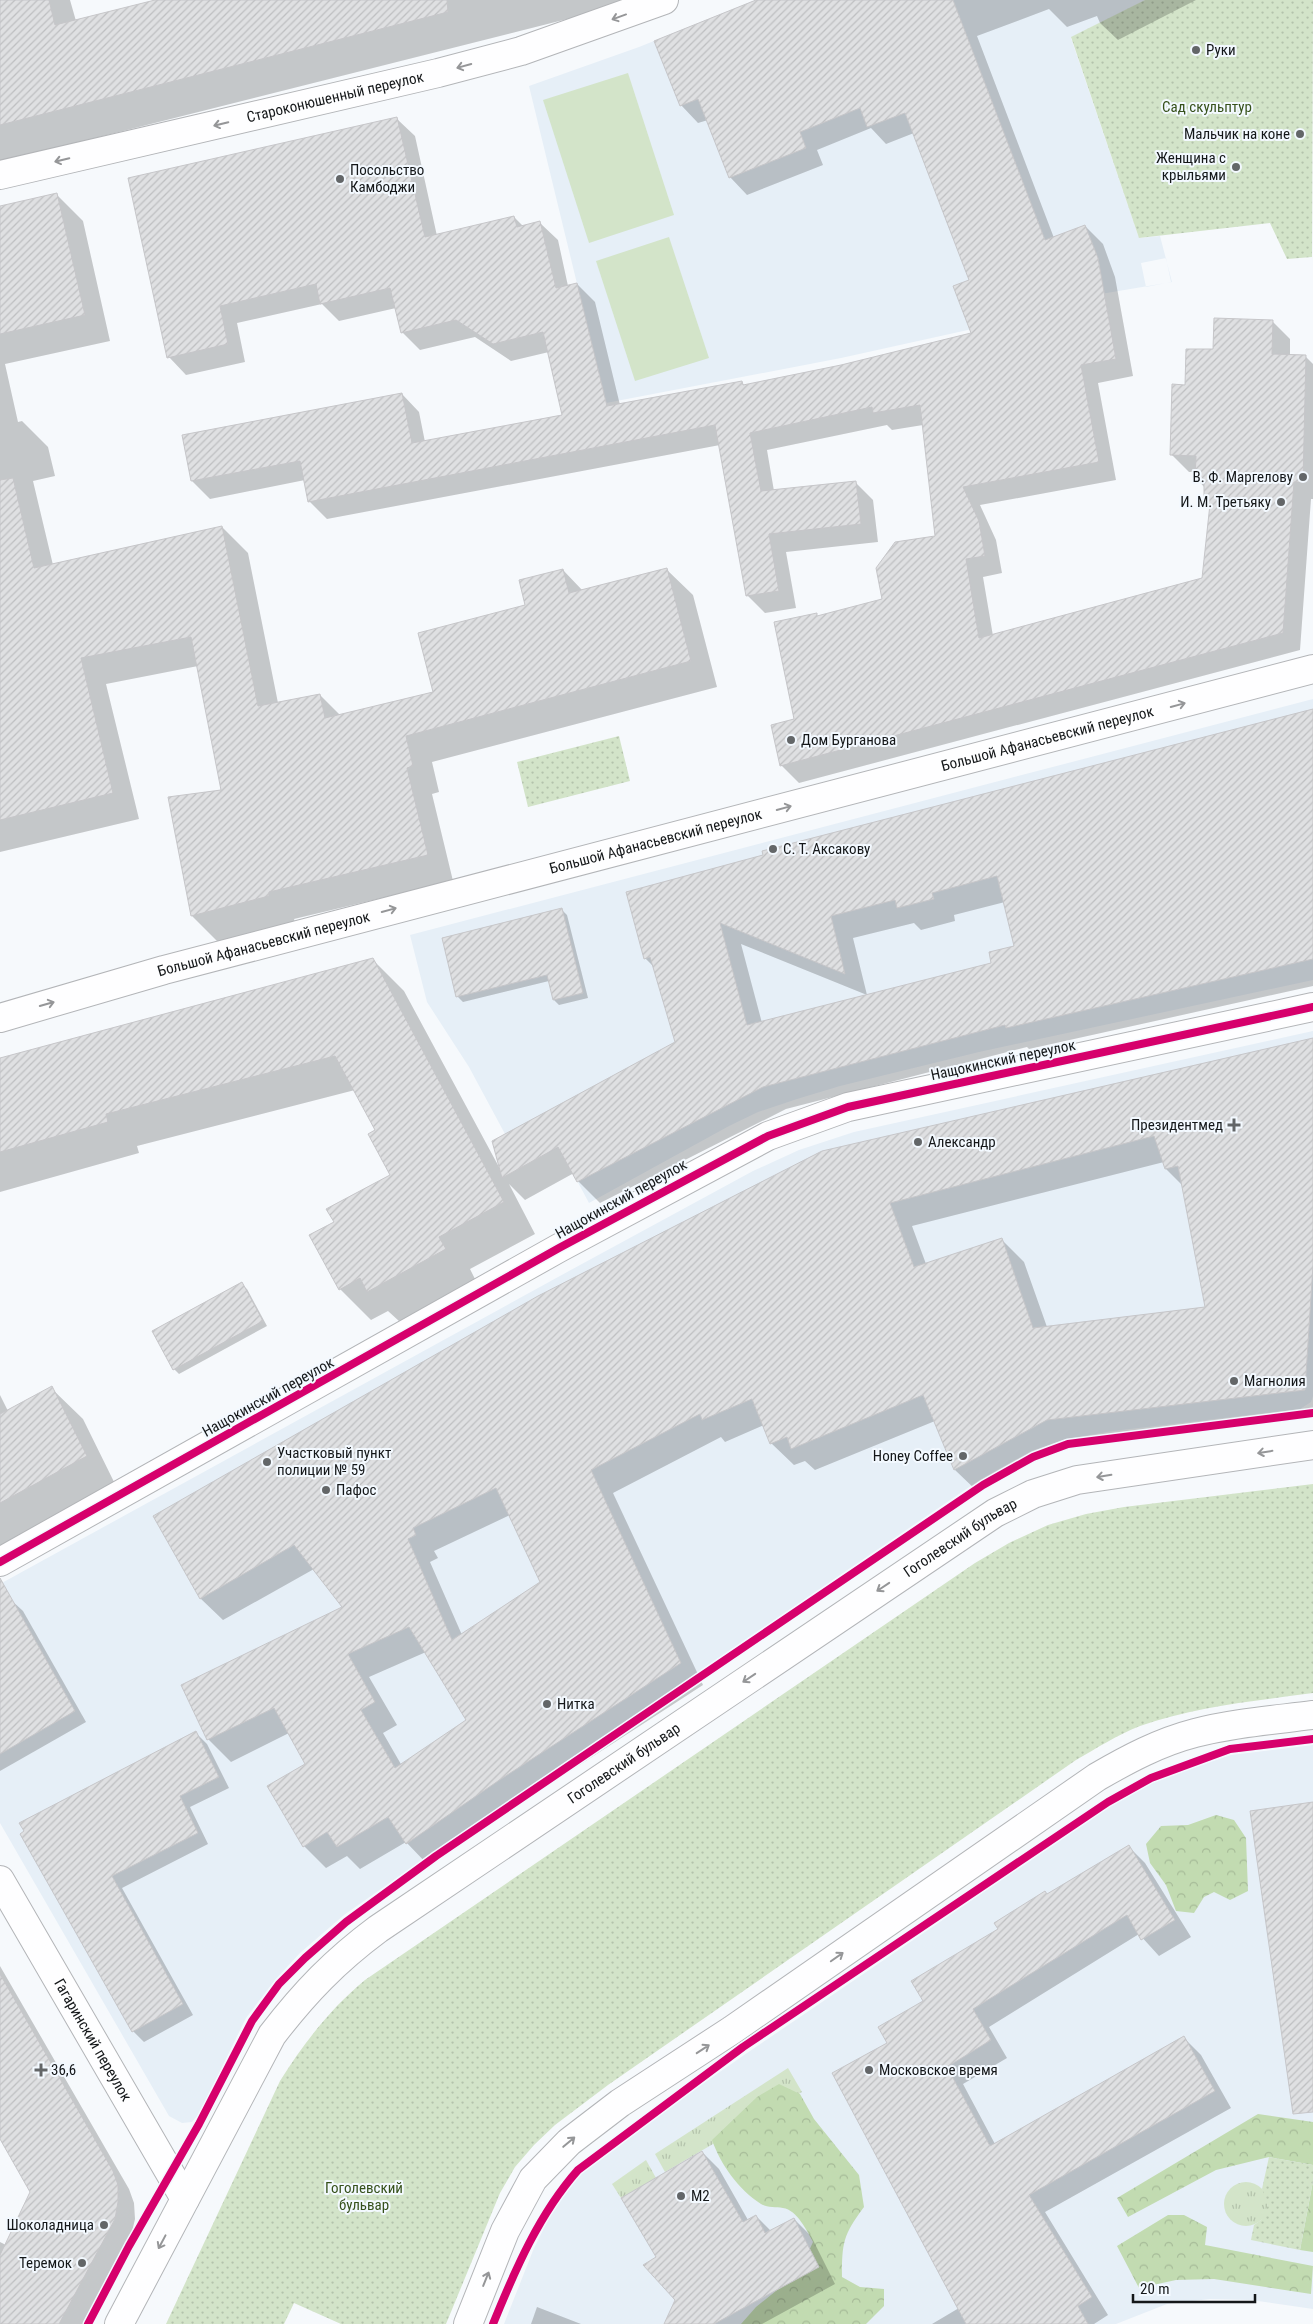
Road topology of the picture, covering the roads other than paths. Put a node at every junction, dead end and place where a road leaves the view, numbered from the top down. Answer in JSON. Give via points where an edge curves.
{"nodes":[{"id":1,"x":664,"y":0,"type":"edge"},
{"id":2,"x":0,"y":174,"type":"edge"},
{"id":3,"x":1313,"y":669,"type":"edge"},
{"id":4,"x":1313,"y":1007,"type":"edge"},
{"id":5,"x":0,"y":1018,"type":"edge"},
{"id":6,"x":1313,"y":1445,"type":"edge"},
{"id":7,"x":0,"y":1562,"type":"edge"},
{"id":8,"x":1313,"y":1716,"type":"edge"},
{"id":9,"x":0,"y":1880,"type":"edge"},
{"id":10,"x":185,"y":2199,"type":"junction"},
{"id":11,"x":119,"y":2324,"type":"edge"},
{"id":12,"x":468,"y":2324,"type":"edge"}],
"edges":[{"from":1,"to":2,"type":"street","name":"Староконюшенный переулок","one_way":true,"via":[[521,51],[438,73]]},
{"from":5,"to":3,"type":"street","name":"Большой Афанасьевский переулок","one_way":true,"via":[[183,965]]},
{"from":4,"to":7,"type":"street","name":"Нащокинский переулок","via":[[848,1107],[768,1136],[559,1248]]},
{"from":6,"to":10,"type":"street","name":"Гоголевский бульвар","one_way":true,"via":[[1076,1480],[1033,1494],[961,1535],[346,1953],[298,2001],[272,2035]]},
{"from":12,"to":8,"type":"street","one_way":true,"via":[[505,2231],[533,2179],[569,2142],[620,2103],[1129,1758],[1194,1733]]},
{"from":9,"to":10,"type":"street","name":"Гагаринский переулок"},
{"from":10,"to":11,"type":"street","name":"Гоголевский бульвар","one_way":true}]}
